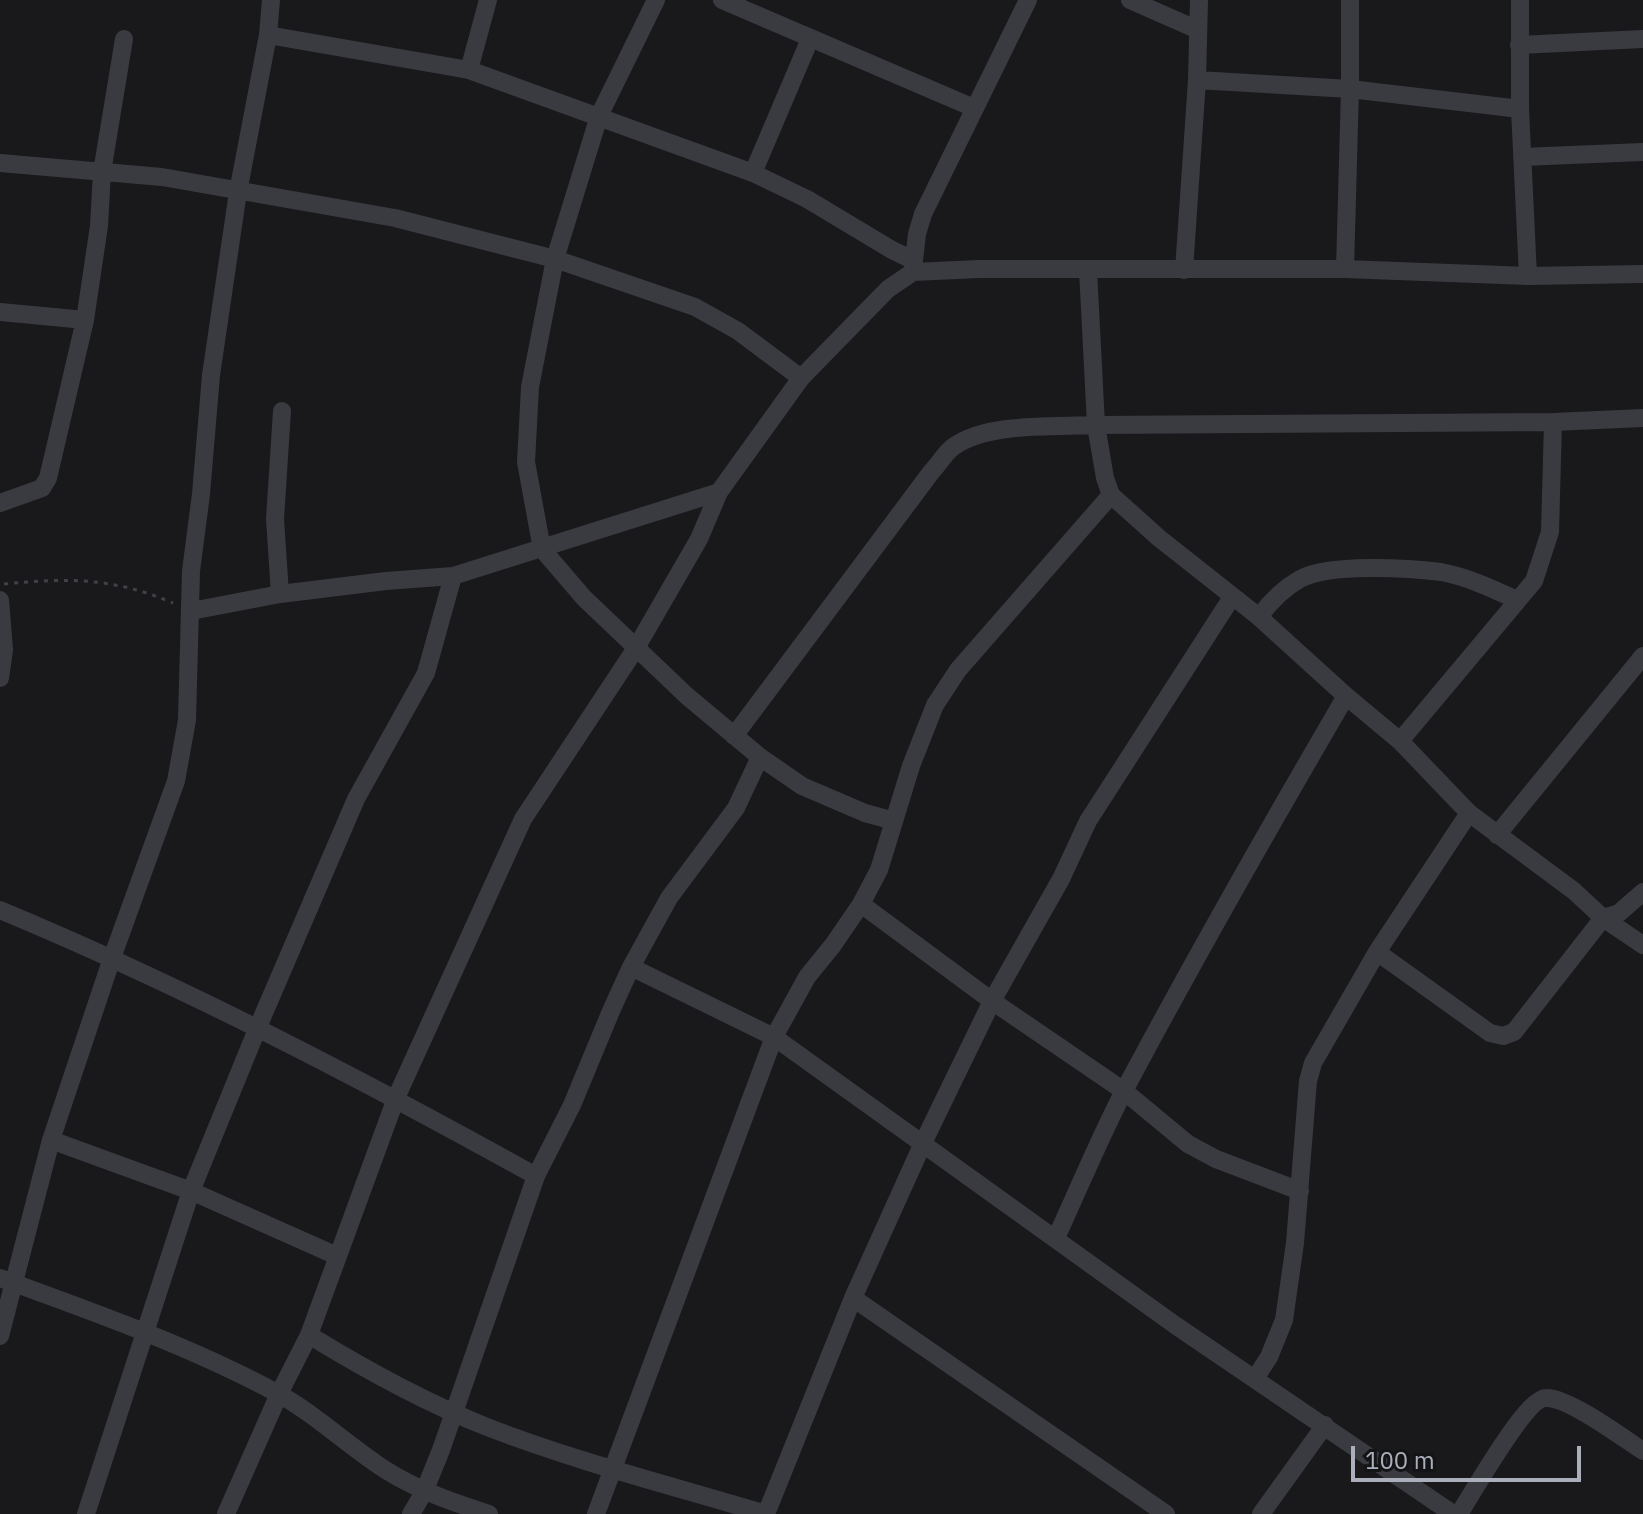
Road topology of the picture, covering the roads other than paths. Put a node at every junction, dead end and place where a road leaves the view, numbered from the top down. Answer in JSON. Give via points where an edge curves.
{"nodes":[{"id":1,"x":271,"y":0,"type":"edge"},
{"id":2,"x":488,"y":0,"type":"edge"},
{"id":3,"x":656,"y":0,"type":"edge"},
{"id":4,"x":723,"y":0,"type":"edge"},
{"id":5,"x":1028,"y":0,"type":"edge"},
{"id":6,"x":1130,"y":0,"type":"edge"},
{"id":7,"x":1199,"y":0,"type":"edge"},
{"id":8,"x":1350,"y":0,"type":"edge"},
{"id":9,"x":1520,"y":0,"type":"edge"},
{"id":10,"x":1196,"y":29,"type":"junction"},
{"id":11,"x":268,"y":35,"type":"junction"},
{"id":12,"x":124,"y":39,"type":"dead end"},
{"id":13,"x":810,"y":39,"type":"junction"},
{"id":14,"x":1643,"y":39,"type":"edge"},
{"id":15,"x":1519,"y":45,"type":"junction"},
{"id":16,"x":469,"y":70,"type":"junction"},
{"id":17,"x":1197,"y":80,"type":"junction"},
{"id":18,"x":1350,"y":89,"type":"junction"},
{"id":19,"x":974,"y":108,"type":"junction"},
{"id":20,"x":1520,"y":109,"type":"junction"},
{"id":21,"x":599,"y":116,"type":"junction"},
{"id":22,"x":1643,"y":152,"type":"edge"},
{"id":23,"x":1522,"y":157,"type":"junction"},
{"id":24,"x":0,"y":163,"type":"edge"},
{"id":25,"x":102,"y":172,"type":"junction"},
{"id":26,"x":753,"y":173,"type":"junction"},
{"id":27,"x":238,"y":192,"type":"junction"},
{"id":28,"x":555,"y":259,"type":"junction"},
{"id":29,"x":913,"y":266,"type":"junction"},
{"id":30,"x":1345,"y":269,"type":"junction"},
{"id":31,"x":1088,"y":270,"type":"junction"},
{"id":32,"x":1184,"y":270,"type":"junction"},
{"id":33,"x":1643,"y":274,"type":"edge"},
{"id":34,"x":1528,"y":276,"type":"junction"},
{"id":35,"x":0,"y":312,"type":"edge"},
{"id":36,"x":85,"y":320,"type":"junction"},
{"id":37,"x":801,"y":378,"type":"junction"},
{"id":38,"x":282,"y":411,"type":"dead end"},
{"id":39,"x":1643,"y":418,"type":"edge"},
{"id":40,"x":1553,"y":422,"type":"junction"},
{"id":41,"x":1096,"y":425,"type":"junction"},
{"id":42,"x":719,"y":492,"type":"junction"},
{"id":43,"x":1111,"y":495,"type":"junction"},
{"id":44,"x":0,"y":503,"type":"edge"},
{"id":45,"x":542,"y":549,"type":"junction"},
{"id":46,"x":453,"y":576,"type":"junction"},
{"id":47,"x":280,"y":594,"type":"junction"},
{"id":48,"x":1232,"y":597,"type":"junction"},
{"id":49,"x":0,"y":600,"type":"edge"},
{"id":50,"x":1517,"y":600,"type":"junction"},
{"id":51,"x":191,"y":611,"type":"junction"},
{"id":52,"x":1259,"y":617,"type":"junction"},
{"id":53,"x":636,"y":648,"type":"junction"},
{"id":54,"x":2,"y":650,"type":"edge"},
{"id":55,"x":1643,"y":656,"type":"edge"},
{"id":56,"x":0,"y":678,"type":"edge"},
{"id":57,"x":1346,"y":696,"type":"junction"},
{"id":58,"x":734,"y":736,"type":"junction"},
{"id":59,"x":1400,"y":741,"type":"junction"},
{"id":60,"x":760,"y":757,"type":"junction"},
{"id":61,"x":1469,"y":813,"type":"junction"},
{"id":62,"x":894,"y":821,"type":"junction"},
{"id":63,"x":1497,"y":835,"type":"junction"},
{"id":64,"x":1643,"y":892,"type":"edge"},
{"id":65,"x":861,"y":904,"type":"junction"},
{"id":66,"x":0,"y":910,"type":"edge"},
{"id":67,"x":1603,"y":918,"type":"junction"},
{"id":68,"x":1643,"y":945,"type":"edge"},
{"id":69,"x":1377,"y":952,"type":"junction"},
{"id":70,"x":112,"y":958,"type":"junction"},
{"id":71,"x":631,"y":967,"type":"junction"},
{"id":72,"x":992,"y":1001,"type":"junction"},
{"id":73,"x":258,"y":1027,"type":"junction"},
{"id":74,"x":774,"y":1037,"type":"junction"},
{"id":75,"x":1124,"y":1091,"type":"junction"},
{"id":76,"x":396,"y":1098,"type":"junction"},
{"id":77,"x":51,"y":1140,"type":"junction"},
{"id":78,"x":923,"y":1143,"type":"junction"},
{"id":79,"x":536,"y":1176,"type":"junction"},
{"id":80,"x":191,"y":1191,"type":"junction"},
{"id":81,"x":1300,"y":1191,"type":"junction"},
{"id":82,"x":1056,"y":1238,"type":"junction"},
{"id":83,"x":337,"y":1256,"type":"junction"},
{"id":84,"x":7,"y":1280,"type":"edge"},
{"id":85,"x":853,"y":1298,"type":"junction"},
{"id":86,"x":145,"y":1332,"type":"junction"},
{"id":87,"x":309,"y":1335,"type":"junction"},
{"id":88,"x":0,"y":1336,"type":"edge"},
{"id":89,"x":1256,"y":1377,"type":"junction"},
{"id":90,"x":279,"y":1394,"type":"junction"},
{"id":91,"x":455,"y":1412,"type":"junction"},
{"id":92,"x":1325,"y":1425,"type":"junction"},
{"id":93,"x":1643,"y":1451,"type":"edge"},
{"id":94,"x":612,"y":1467,"type":"junction"},
{"id":95,"x":424,"y":1492,"type":"junction"},
{"id":96,"x":86,"y":1514,"type":"edge"},
{"id":97,"x":226,"y":1514,"type":"edge"},
{"id":98,"x":411,"y":1514,"type":"edge"},
{"id":99,"x":489,"y":1514,"type":"edge"},
{"id":100,"x":596,"y":1514,"type":"edge"},
{"id":101,"x":766,"y":1514,"type":"edge"},
{"id":102,"x":1166,"y":1514,"type":"edge"},
{"id":103,"x":1261,"y":1514,"type":"edge"},
{"id":104,"x":1456,"y":1514,"type":"edge"}],
"edges":[{"from":1,"to":11,"type":"street"},
{"from":2,"to":16,"type":"street"},
{"from":3,"to":21,"type":"street"},
{"from":4,"to":13,"type":"street"},
{"from":5,"to":19,"type":"street"},
{"from":6,"to":10,"type":"street"},
{"from":7,"to":10,"type":"street"},
{"from":8,"to":18,"type":"street"},
{"from":9,"to":15,"type":"street"},
{"from":10,"to":17,"type":"street"},
{"from":11,"to":16,"type":"street"},
{"from":11,"to":27,"type":"street"},
{"from":12,"to":25,"type":"street"},
{"from":13,"to":19,"type":"street"},
{"from":13,"to":26,"type":"street"},
{"from":14,"to":15,"type":"street"},
{"from":15,"to":20,"type":"street"},
{"from":16,"to":21,"type":"street"},
{"from":17,"to":18,"type":"street"},
{"from":17,"to":32,"type":"street"},
{"from":18,"to":20,"type":"street"},
{"from":18,"to":30,"type":"street"},
{"from":19,"to":29,"type":"street","via":[[923,214]]},
{"from":20,"to":23,"type":"street"},
{"from":21,"to":26,"type":"street"},
{"from":21,"to":28,"type":"street"},
{"from":22,"to":23,"type":"street"},
{"from":23,"to":34,"type":"street"},
{"from":24,"to":25,"type":"street"},
{"from":25,"to":27,"type":"street"},
{"from":25,"to":36,"type":"street"},
{"from":26,"to":29,"type":"street","via":[[807,199]]},
{"from":27,"to":28,"type":"street","via":[[395,218]]},
{"from":27,"to":51,"type":"street","via":[[211,375]]},
{"from":28,"to":37,"type":"street","via":[[695,307]]},
{"from":28,"to":45,"type":"street","via":[[530,387],[526,462]]},
{"from":29,"to":31,"type":"street"},
{"from":29,"to":37,"type":"street"},
{"from":30,"to":32,"type":"street"},
{"from":30,"to":34,"type":"street"},
{"from":31,"to":32,"type":"street"},
{"from":31,"to":41,"type":"street"},
{"from":33,"to":34,"type":"street"},
{"from":35,"to":36,"type":"street"},
{"from":36,"to":44,"type":"street","via":[[46,483]]},
{"from":37,"to":42,"type":"street"},
{"from":38,"to":47,"type":"street","via":[[275,519]]},
{"from":39,"to":40,"type":"street"},
{"from":40,"to":41,"type":"street"},
{"from":40,"to":50,"type":"street","via":[[1550,532],[1534,581]]},
{"from":41,"to":43,"type":"street"},
{"from":41,"to":58,"type":"street","via":[[976,435],[952,448]]},
{"from":42,"to":45,"type":"street"},
{"from":42,"to":53,"type":"street","via":[[699,539]]},
{"from":43,"to":48,"type":"street"},
{"from":43,"to":62,"type":"street","via":[[958,670],[935,705]]},
{"from":45,"to":46,"type":"street"},
{"from":45,"to":53,"type":"street"},
{"from":46,"to":47,"type":"street"},
{"from":46,"to":73,"type":"street","via":[[426,673],[356,799]]},
{"from":47,"to":51,"type":"street"},
{"from":48,"to":52,"type":"street"},
{"from":48,"to":72,"type":"street","via":[[1088,821]]},
{"from":49,"to":54,"type":"street"},
{"from":50,"to":52,"type":"street","via":[[1479,582],[1442,573],[1351,568],[1302,578]]},
{"from":50,"to":59,"type":"street"},
{"from":51,"to":70,"type":"street","via":[[187,720],[176,781]]},
{"from":52,"to":57,"type":"street"},
{"from":53,"to":58,"type":"street"},
{"from":53,"to":76,"type":"street","via":[[523,819]]},
{"from":54,"to":56,"type":"street"},
{"from":55,"to":63,"type":"street"},
{"from":57,"to":59,"type":"street"},
{"from":57,"to":75,"type":"street"},
{"from":58,"to":60,"type":"street"},
{"from":59,"to":61,"type":"street"},
{"from":60,"to":62,"type":"street","via":[[802,786]]},
{"from":60,"to":71,"type":"street","via":[[736,808],[669,898]]},
{"from":61,"to":63,"type":"street"},
{"from":61,"to":69,"type":"street"},
{"from":62,"to":65,"type":"street","via":[[879,870]]},
{"from":63,"to":67,"type":"street"},
{"from":64,"to":67,"type":"street","via":[[1619,913]]},
{"from":65,"to":72,"type":"street"},
{"from":65,"to":74,"type":"street","via":[[807,977]]},
{"from":66,"to":70,"type":"street"},
{"from":67,"to":68,"type":"street"},
{"from":67,"to":69,"type":"street","via":[[1532,1012],[1503,1036],[1490,1033]]},
{"from":69,"to":81,"type":"street","via":[[1313,1063]]},
{"from":70,"to":73,"type":"street"},
{"from":70,"to":77,"type":"street"},
{"from":71,"to":74,"type":"street"},
{"from":71,"to":79,"type":"street"},
{"from":72,"to":75,"type":"street"},
{"from":72,"to":78,"type":"street"},
{"from":73,"to":76,"type":"street"},
{"from":73,"to":80,"type":"street"},
{"from":74,"to":78,"type":"street"},
{"from":74,"to":94,"type":"street"},
{"from":75,"to":81,"type":"street","via":[[1188,1144]]},
{"from":75,"to":82,"type":"street"},
{"from":76,"to":79,"type":"street"},
{"from":76,"to":83,"type":"street"},
{"from":77,"to":80,"type":"street"},
{"from":77,"to":84,"type":"street"},
{"from":78,"to":82,"type":"street"},
{"from":78,"to":85,"type":"street"},
{"from":79,"to":91,"type":"street"},
{"from":80,"to":83,"type":"street"},
{"from":80,"to":86,"type":"street"},
{"from":81,"to":89,"type":"street","via":[[1284,1320]]},
{"from":82,"to":89,"type":"street"},
{"from":83,"to":87,"type":"street"},
{"from":84,"to":86,"type":"street"},
{"from":84,"to":88,"type":"street"},
{"from":85,"to":101,"type":"street"},
{"from":85,"to":102,"type":"street"},
{"from":86,"to":90,"type":"street"},
{"from":86,"to":96,"type":"street"},
{"from":87,"to":90,"type":"street"},
{"from":87,"to":91,"type":"street","via":[[386,1381]]},
{"from":89,"to":92,"type":"street"},
{"from":90,"to":95,"type":"street"},
{"from":90,"to":97,"type":"street"},
{"from":91,"to":94,"type":"street"},
{"from":91,"to":95,"type":"street"},
{"from":92,"to":103,"type":"street"},
{"from":92,"to":104,"type":"street"},
{"from":93,"to":104,"type":"street","via":[[1568,1404],[1536,1401]]},
{"from":94,"to":100,"type":"street"},
{"from":94,"to":101,"type":"street"},
{"from":95,"to":98,"type":"street"},
{"from":95,"to":99,"type":"street"}]}
